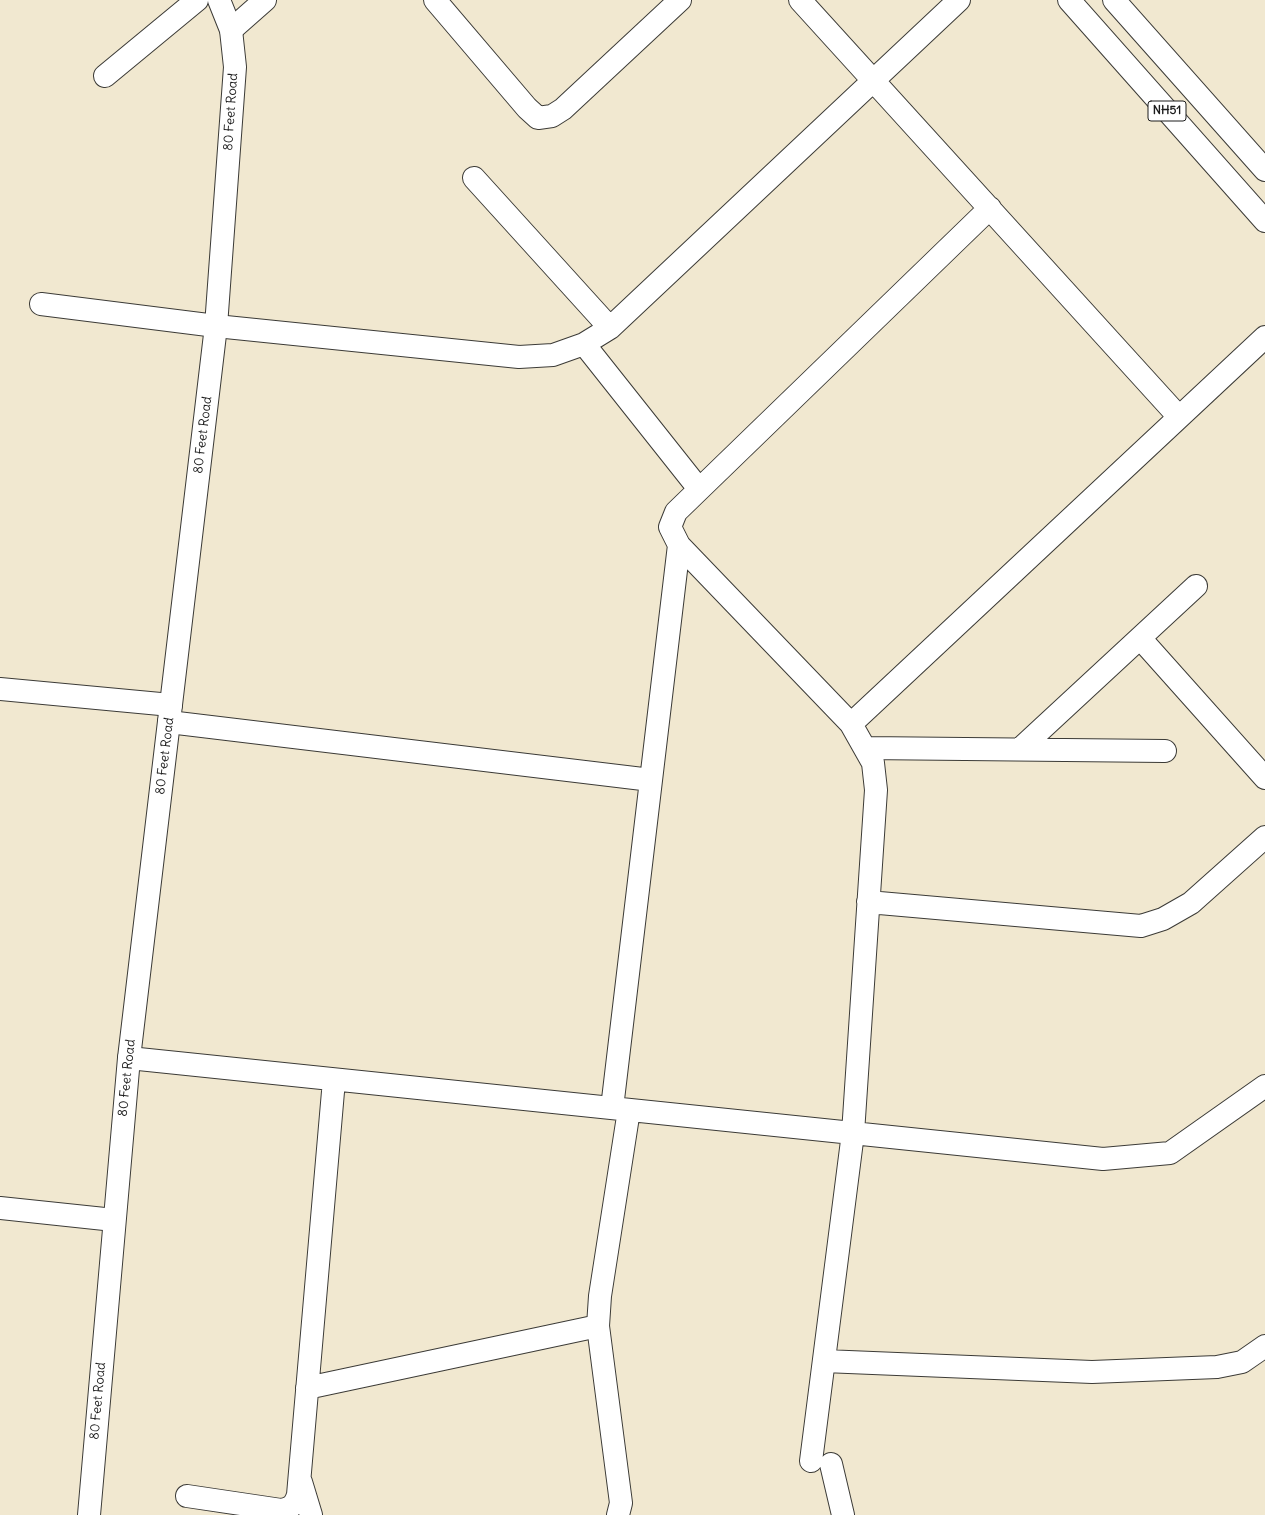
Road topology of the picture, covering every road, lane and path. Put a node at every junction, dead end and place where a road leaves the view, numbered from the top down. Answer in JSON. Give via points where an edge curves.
{"nodes":[{"id":1,"x":197,"y":0,"type":"edge"},
{"id":2,"x":218,"y":0,"type":"edge"},
{"id":3,"x":265,"y":0,"type":"edge"},
{"id":4,"x":434,"y":0,"type":"edge"},
{"id":5,"x":680,"y":0,"type":"edge"},
{"id":6,"x":800,"y":0,"type":"edge"},
{"id":7,"x":959,"y":0,"type":"edge"},
{"id":8,"x":1069,"y":0,"type":"edge"},
{"id":9,"x":1114,"y":0,"type":"edge"},
{"id":10,"x":230,"y":30,"type":"junction"},
{"id":11,"x":106,"y":76,"type":"dead end"},
{"id":12,"x":874,"y":80,"type":"junction"},
{"id":13,"x":1265,"y":170,"type":"edge"},
{"id":14,"x":474,"y":178,"type":"dead end"},
{"id":15,"x":990,"y":208,"type":"junction"},
{"id":16,"x":1265,"y":221,"type":"edge"},
{"id":17,"x":41,"y":304,"type":"dead end"},
{"id":18,"x":216,"y":326,"type":"junction"},
{"id":19,"x":610,"y":328,"type":"junction"},
{"id":20,"x":1265,"y":337,"type":"edge"},
{"id":21,"x":584,"y":344,"type":"junction"},
{"id":22,"x":1179,"y":417,"type":"junction"},
{"id":23,"x":699,"y":489,"type":"junction"},
{"id":24,"x":679,"y":545,"type":"junction"},
{"id":25,"x":1196,"y":586,"type":"dead end"},
{"id":26,"x":1140,"y":638,"type":"junction"},
{"id":27,"x":0,"y":689,"type":"edge"},
{"id":28,"x":170,"y":714,"type":"junction"},
{"id":29,"x":851,"y":724,"type":"junction"},
{"id":30,"x":865,"y":748,"type":"junction"},
{"id":31,"x":1020,"y":750,"type":"junction"},
{"id":32,"x":1165,"y":751,"type":"dead end"},
{"id":33,"x":1265,"y":778,"type":"edge"},
{"id":34,"x":651,"y":780,"type":"junction"},
{"id":35,"x":1265,"y":837,"type":"edge"},
{"id":36,"x":868,"y":902,"type":"junction"},
{"id":37,"x":129,"y":1058,"type":"junction"},
{"id":38,"x":334,"y":1080,"type":"junction"},
{"id":39,"x":1265,"y":1086,"type":"edge"},
{"id":40,"x":620,"y":1109,"type":"junction"},
{"id":41,"x":853,"y":1133,"type":"junction"},
{"id":42,"x":0,"y":1208,"type":"edge"},
{"id":43,"x":114,"y":1220,"type":"junction"},
{"id":44,"x":598,"y":1326,"type":"junction"},
{"id":45,"x":1265,"y":1346,"type":"edge"},
{"id":46,"x":824,"y":1361,"type":"junction"},
{"id":47,"x":307,"y":1388,"type":"junction"},
{"id":48,"x":300,"y":1476,"type":"junction"},
{"id":49,"x":187,"y":1496,"type":"dead end"},
{"id":50,"x":88,"y":1515,"type":"edge"},
{"id":51,"x":311,"y":1515,"type":"edge"},
{"id":52,"x":618,"y":1515,"type":"edge"},
{"id":53,"x":843,"y":1515,"type":"edge"}],
"edges":[{"from":1,"to":11,"type":"main road"},
{"from":2,"to":10,"type":"main road","name":"80 Feet Road"},
{"from":3,"to":10,"type":"main road"},
{"from":4,"to":5,"type":"main road","via":[[538,118],[552,116],[564,110]]},
{"from":6,"to":12,"type":"main road"},
{"from":7,"to":12,"type":"main road"},
{"from":8,"to":16,"type":"main road","number":"NH51"},
{"from":9,"to":13,"type":"main road","number":"NH51"},
{"from":10,"to":18,"type":"main road","name":"80 Feet Road","via":[[235,67]]},
{"from":12,"to":15,"type":"main road"},
{"from":12,"to":19,"type":"main road"},
{"from":14,"to":19,"type":"main road"},
{"from":15,"to":22,"type":"main road"},
{"from":15,"to":23,"type":"main road"},
{"from":17,"to":18,"type":"main road"},
{"from":18,"to":21,"type":"main road","via":[[519,357],[553,355]]},
{"from":18,"to":28,"type":"main road","name":"80 Feet Road"},
{"from":19,"to":21,"type":"main road"},
{"from":20,"to":22,"type":"main road"},
{"from":21,"to":23,"type":"main road"},
{"from":22,"to":29,"type":"main road"},
{"from":23,"to":24,"type":"main road","via":[[676,512],[670,527]]},
{"from":24,"to":29,"type":"main road"},
{"from":24,"to":34,"type":"main road"},
{"from":25,"to":26,"type":"main road"},
{"from":26,"to":31,"type":"main road"},
{"from":26,"to":33,"type":"main road"},
{"from":27,"to":28,"type":"main road"},
{"from":28,"to":34,"type":"main road"},
{"from":28,"to":37,"type":"main road","name":"80 Feet Road"},
{"from":29,"to":30,"type":"main road"},
{"from":30,"to":31,"type":"main road"},
{"from":30,"to":36,"type":"main road","via":[[873,763],[876,790]]},
{"from":31,"to":32,"type":"main road"},
{"from":34,"to":40,"type":"main road"},
{"from":35,"to":36,"type":"main road","via":[[1191,903],[1163,919],[1141,926]]},
{"from":36,"to":41,"type":"main road"},
{"from":37,"to":38,"type":"main road"},
{"from":37,"to":43,"type":"main road","name":"80 Feet Road"},
{"from":38,"to":40,"type":"main road"},
{"from":38,"to":47,"type":"main road"},
{"from":39,"to":41,"type":"main road","via":[[1170,1153],[1103,1159]]},
{"from":40,"to":41,"type":"main road"},
{"from":40,"to":44,"type":"main road"},
{"from":41,"to":46,"type":"main road"},
{"from":42,"to":43,"type":"main road"},
{"from":43,"to":50,"type":"main road","name":"80 Feet Road"},
{"from":44,"to":47,"type":"main road"},
{"from":44,"to":52,"type":"main road","via":[[621,1503]]},
{"from":45,"to":46,"type":"main road","via":[[1242,1362],[1217,1367],[1092,1372]]},
{"from":46,"to":53,"type":"main road","via":[[821,1462]]},
{"from":47,"to":48,"type":"main road"},
{"from":48,"to":49,"type":"main road","via":[[296,1502],[290,1508],[281,1510]]},
{"from":48,"to":51,"type":"main road"}]}
